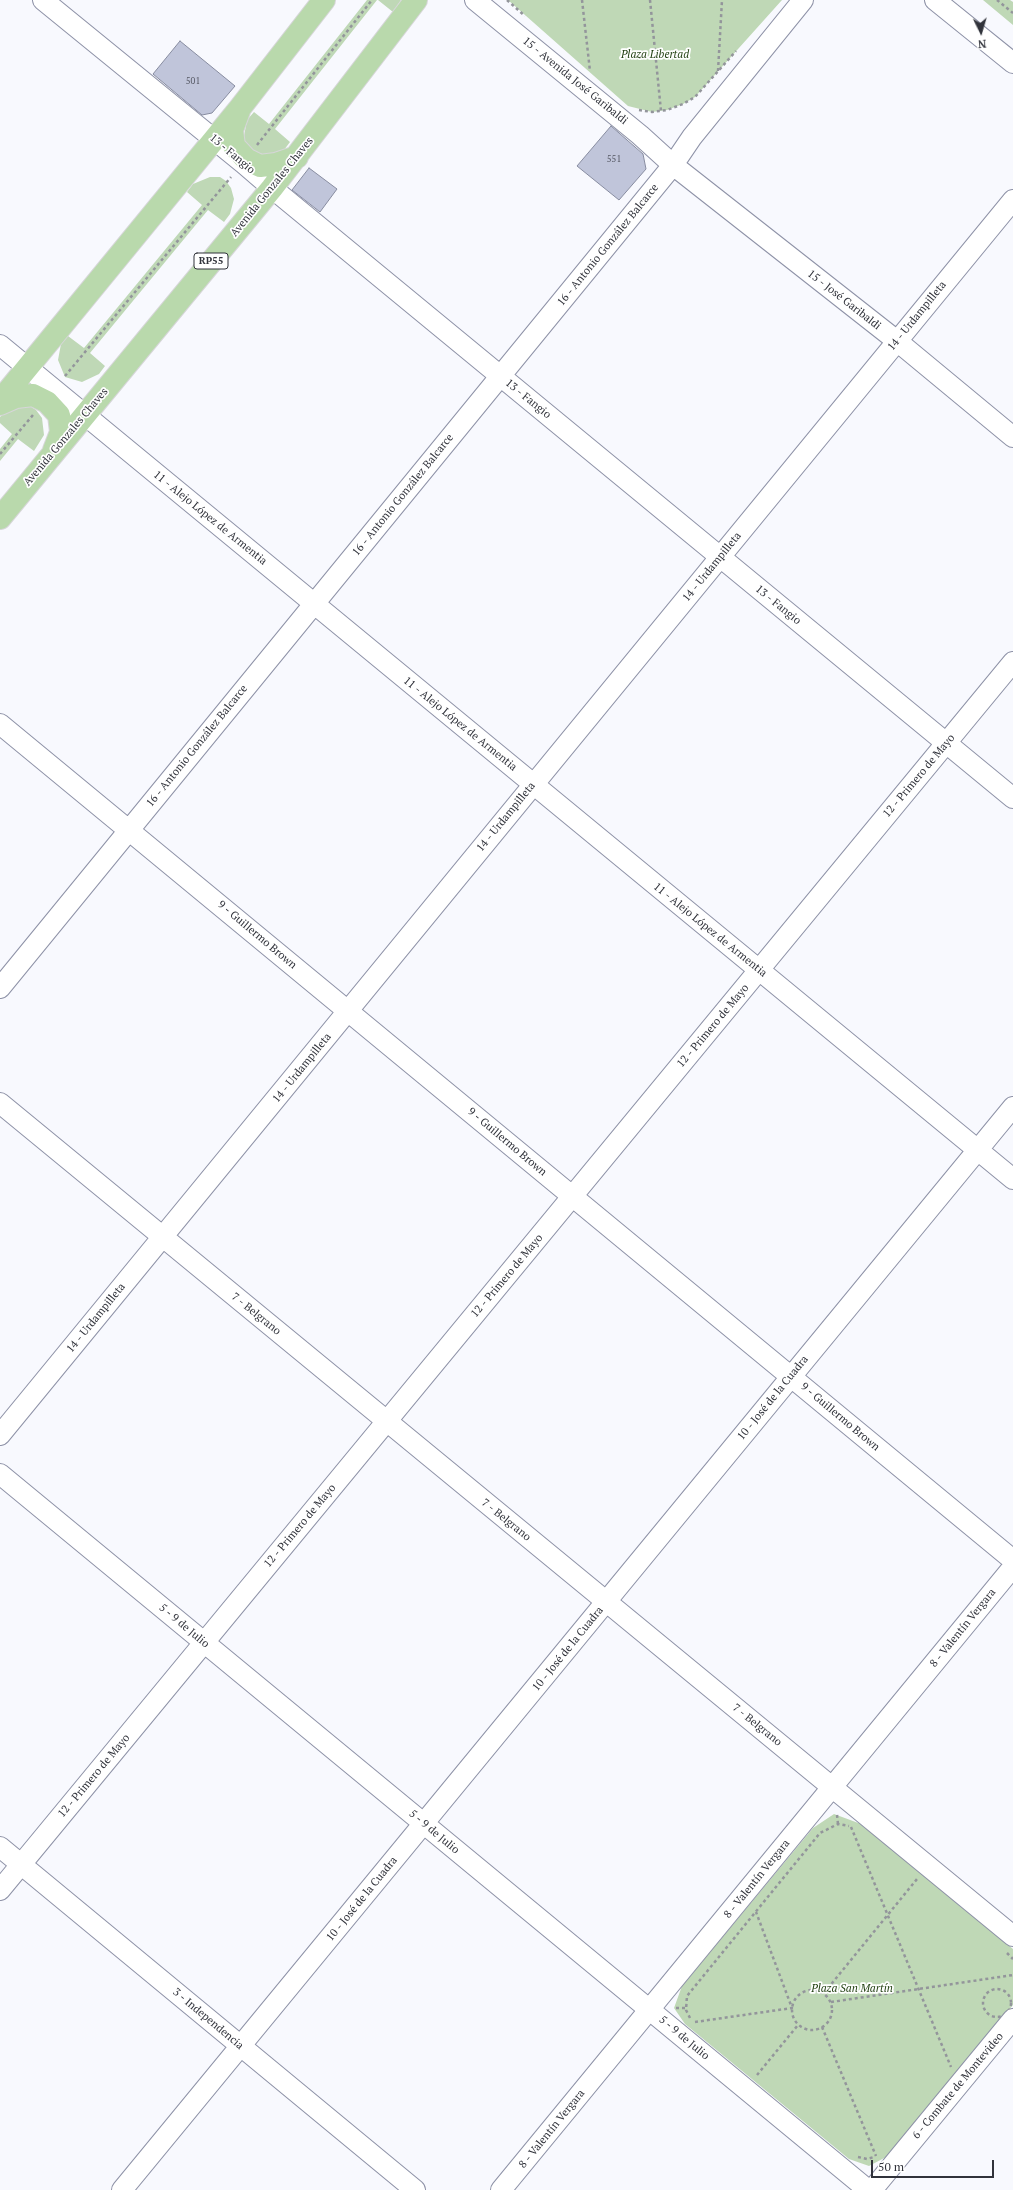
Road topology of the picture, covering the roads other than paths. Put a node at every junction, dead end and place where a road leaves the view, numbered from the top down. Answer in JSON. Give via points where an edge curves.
{"nodes":[{"id":1,"x":43,"y":0,"type":"edge"},
{"id":2,"x":324,"y":0,"type":"edge"},
{"id":3,"x":475,"y":0,"type":"edge"},
{"id":4,"x":802,"y":0,"type":"edge"},
{"id":5,"x":934,"y":0,"type":"edge"},
{"id":6,"x":410,"y":5,"type":"edge"},
{"id":7,"x":1013,"y":63,"type":"edge"},
{"id":8,"x":240,"y":108,"type":"junction"},
{"id":9,"x":214,"y":139,"type":"junction"},
{"id":10,"x":296,"y":157,"type":"junction"},
{"id":11,"x":245,"y":161,"type":"junction"},
{"id":12,"x":673,"y":165,"type":"junction"},
{"id":13,"x":272,"y":188,"type":"junction"},
{"id":14,"x":1013,"y":200,"type":"edge"},
{"id":15,"x":897,"y":341,"type":"junction"},
{"id":16,"x":0,"y":345,"type":"edge"},
{"id":17,"x":27,"y":368,"type":"junction"},
{"id":18,"x":501,"y":377,"type":"junction"},
{"id":19,"x":49,"y":395,"type":"junction"},
{"id":20,"x":0,"y":401,"type":"edge"},
{"id":21,"x":0,"y":404,"type":"edge"},
{"id":22,"x":85,"y":415,"type":"junction"},
{"id":23,"x":1013,"y":437,"type":"edge"},
{"id":24,"x":53,"y":453,"type":"junction"},
{"id":25,"x":0,"y":518,"type":"edge"},
{"id":26,"x":720,"y":557,"type":"junction"},
{"id":27,"x":314,"y":604,"type":"junction"},
{"id":28,"x":1013,"y":662,"type":"edge"},
{"id":29,"x":0,"y":724,"type":"edge"},
{"id":30,"x":946,"y":743,"type":"junction"},
{"id":31,"x":533,"y":784,"type":"junction"},
{"id":32,"x":1013,"y":798,"type":"edge"},
{"id":33,"x":128,"y":829,"type":"junction"},
{"id":34,"x":759,"y":970,"type":"junction"},
{"id":35,"x":0,"y":988,"type":"edge"},
{"id":36,"x":349,"y":1011,"type":"junction"},
{"id":37,"x":0,"y":1103,"type":"edge"},
{"id":38,"x":1013,"y":1107,"type":"edge"},
{"id":39,"x":978,"y":1150,"type":"junction"},
{"id":40,"x":1013,"y":1179,"type":"edge"},
{"id":41,"x":573,"y":1196,"type":"junction"},
{"id":42,"x":163,"y":1237,"type":"junction"},
{"id":43,"x":791,"y":1377,"type":"junction"},
{"id":44,"x":387,"y":1421,"type":"junction"},
{"id":45,"x":0,"y":1434,"type":"edge"},
{"id":46,"x":0,"y":1474,"type":"edge"},
{"id":47,"x":1013,"y":1560,"type":"edge"},
{"id":48,"x":1013,"y":1567,"type":"edge"},
{"id":49,"x":606,"y":1602,"type":"junction"},
{"id":50,"x":204,"y":1643,"type":"junction"},
{"id":51,"x":832,"y":1787,"type":"junction"},
{"id":52,"x":424,"y":1824,"type":"junction"},
{"id":53,"x":0,"y":1847,"type":"edge"},
{"id":54,"x":21,"y":1865,"type":"junction"},
{"id":55,"x":0,"y":1890,"type":"edge"},
{"id":56,"x":1010,"y":1944,"type":"edge"},
{"id":57,"x":649,"y":2010,"type":"junction"},
{"id":58,"x":1003,"y":2018,"type":"edge"},
{"id":59,"x":240,"y":2046,"type":"junction"},
{"id":60,"x":122,"y":2190,"type":"edge"},
{"id":61,"x":415,"y":2190,"type":"edge"},
{"id":62,"x":501,"y":2190,"type":"edge"},
{"id":63,"x":868,"y":2190,"type":"edge"},
{"id":64,"x":872,"y":2190,"type":"edge"}],
"edges":[{"from":1,"to":9,"type":"street","name":"13 - Fangio"},
{"from":2,"to":8,"type":"main road"},
{"from":3,"to":12,"type":"street","name":"15 - Avenida José Garibaldi"},
{"from":4,"to":12,"type":"street","name":"16 - Antonio González Balcarce","via":[[692,137]]},
{"from":5,"to":7,"type":"street"},
{"from":6,"to":10,"type":"main road","name":"Avenida Gonzales Chaves","number":"RP55"},
{"from":8,"to":9,"type":"main road"},
{"from":8,"to":11,"type":"main road","via":[[232,130],[234,146]]},
{"from":9,"to":11,"type":"street","name":"13 - Fangio"},
{"from":9,"to":17,"type":"main road"},
{"from":10,"to":11,"type":"main road","via":[[260,166]]},
{"from":10,"to":13,"type":"main road","name":"Avenida Gonzales Chaves","number":"RP55"},
{"from":11,"to":13,"type":"street","name":"13 - Fangio"},
{"from":12,"to":15,"type":"street","name":"15 - José Garibaldi"},
{"from":12,"to":18,"type":"street","name":"16 - Antonio González Balcarce"},
{"from":13,"to":18,"type":"street","name":"13 - Fangio"},
{"from":13,"to":22,"type":"main road","name":"Avenida Gonzales Chaves","number":"RP55"},
{"from":14,"to":15,"type":"street","name":"14 - Urdampilleta"},
{"from":15,"to":23,"type":"street","name":"15 - José Garibaldi"},
{"from":15,"to":26,"type":"street","name":"14 - Urdampilleta"},
{"from":16,"to":17,"type":"street","name":"11 - Alejo López de Armentia"},
{"from":17,"to":19,"type":"street","name":"11 - Alejo López de Armentia"},
{"from":17,"to":20,"type":"main road"},
{"from":18,"to":26,"type":"street","name":"13 - Fangio"},
{"from":18,"to":27,"type":"street","name":"16 - Antonio González Balcarce"},
{"from":19,"to":21,"type":"main road","via":[[16,397]]},
{"from":19,"to":22,"type":"street","name":"11 - Alejo López de Armentia"},
{"from":19,"to":24,"type":"main road","via":[[59,415],[61,432]]},
{"from":22,"to":24,"type":"main road","name":"Avenida Gonzales Chaves","number":"RP55"},
{"from":22,"to":27,"type":"street","name":"11 - Alejo López de Armentia"},
{"from":24,"to":25,"type":"main road","name":"Avenida Gonzales Chaves","number":"RP55"},
{"from":26,"to":30,"type":"street","name":"13 - Fangio"},
{"from":26,"to":31,"type":"street","name":"14 - Urdampilleta"},
{"from":27,"to":31,"type":"street","name":"11 - Alejo López de Armentia"},
{"from":27,"to":33,"type":"street","name":"16 - Antonio González Balcarce"},
{"from":28,"to":30,"type":"street","name":"12 - Primero de Mayo"},
{"from":29,"to":33,"type":"street","name":"9 - Guillermo Brown"},
{"from":30,"to":32,"type":"street","name":"13 - Fangio"},
{"from":30,"to":34,"type":"street","name":"12 - Primero de Mayo"},
{"from":31,"to":34,"type":"street","name":"11 - Alejo López de Armentia"},
{"from":31,"to":36,"type":"street","name":"14 - Urdampilleta"},
{"from":33,"to":35,"type":"street","name":"16 - Antonio González Balcarce"},
{"from":33,"to":36,"type":"street","name":"9 - Guillermo Brown"},
{"from":34,"to":39,"type":"street","name":"11 - Alejo López de Armentia"},
{"from":34,"to":41,"type":"street","name":"12 - Primero de Mayo"},
{"from":36,"to":41,"type":"street","name":"9 - Guillermo Brown"},
{"from":36,"to":42,"type":"street","name":"14 - Urdampilleta"},
{"from":37,"to":42,"type":"street","name":"7 - Belgrano"},
{"from":38,"to":39,"type":"street","name":"10 - José de la Cuadra"},
{"from":39,"to":40,"type":"street","name":"11 - Alejo López de Armentia"},
{"from":39,"to":43,"type":"street","name":"10 - José de la Cuadra"},
{"from":41,"to":43,"type":"street","name":"9 - Guillermo Brown"},
{"from":41,"to":44,"type":"street","name":"12 - Primero de Mayo"},
{"from":42,"to":44,"type":"street","name":"7 - Belgrano"},
{"from":42,"to":45,"type":"street","name":"14 - Urdampilleta"},
{"from":43,"to":47,"type":"street","name":"9 - Guillermo Brown"},
{"from":43,"to":49,"type":"street","name":"10 - José de la Cuadra"},
{"from":44,"to":49,"type":"street","name":"7 - Belgrano"},
{"from":44,"to":50,"type":"street","name":"12 - Primero de Mayo"},
{"from":46,"to":50,"type":"street","name":"5 - 9 de Julio"},
{"from":48,"to":51,"type":"street","name":"8 - Valentín Vergara"},
{"from":49,"to":51,"type":"street","name":"7 - Belgrano"},
{"from":49,"to":52,"type":"street","name":"10 - José de la Cuadra"},
{"from":50,"to":52,"type":"street","name":"5 - 9 de Julio"},
{"from":50,"to":54,"type":"street","name":"12 - Primero de Mayo"},
{"from":51,"to":56,"type":"street","name":"7 - Belgrano"},
{"from":51,"to":57,"type":"street","name":"8 - Valentín Vergara"},
{"from":52,"to":57,"type":"street","name":"5 - 9 de Julio"},
{"from":52,"to":59,"type":"street","name":"10 - José de la Cuadra"},
{"from":53,"to":54,"type":"street","name":"3 - Independencia"},
{"from":54,"to":55,"type":"street","name":"12 - Primero de Mayo"},
{"from":54,"to":59,"type":"street","name":"3 - Independencia"},
{"from":57,"to":62,"type":"street","name":"8 - Valentín Vergara"},
{"from":57,"to":63,"type":"street","name":"5 - 9 de Julio"},
{"from":58,"to":64,"type":"street","name":"6 - Combate de Montevideo"},
{"from":59,"to":60,"type":"street","name":"10 - José de la Cuadra"},
{"from":59,"to":61,"type":"street","name":"3 - Independencia"}]}
